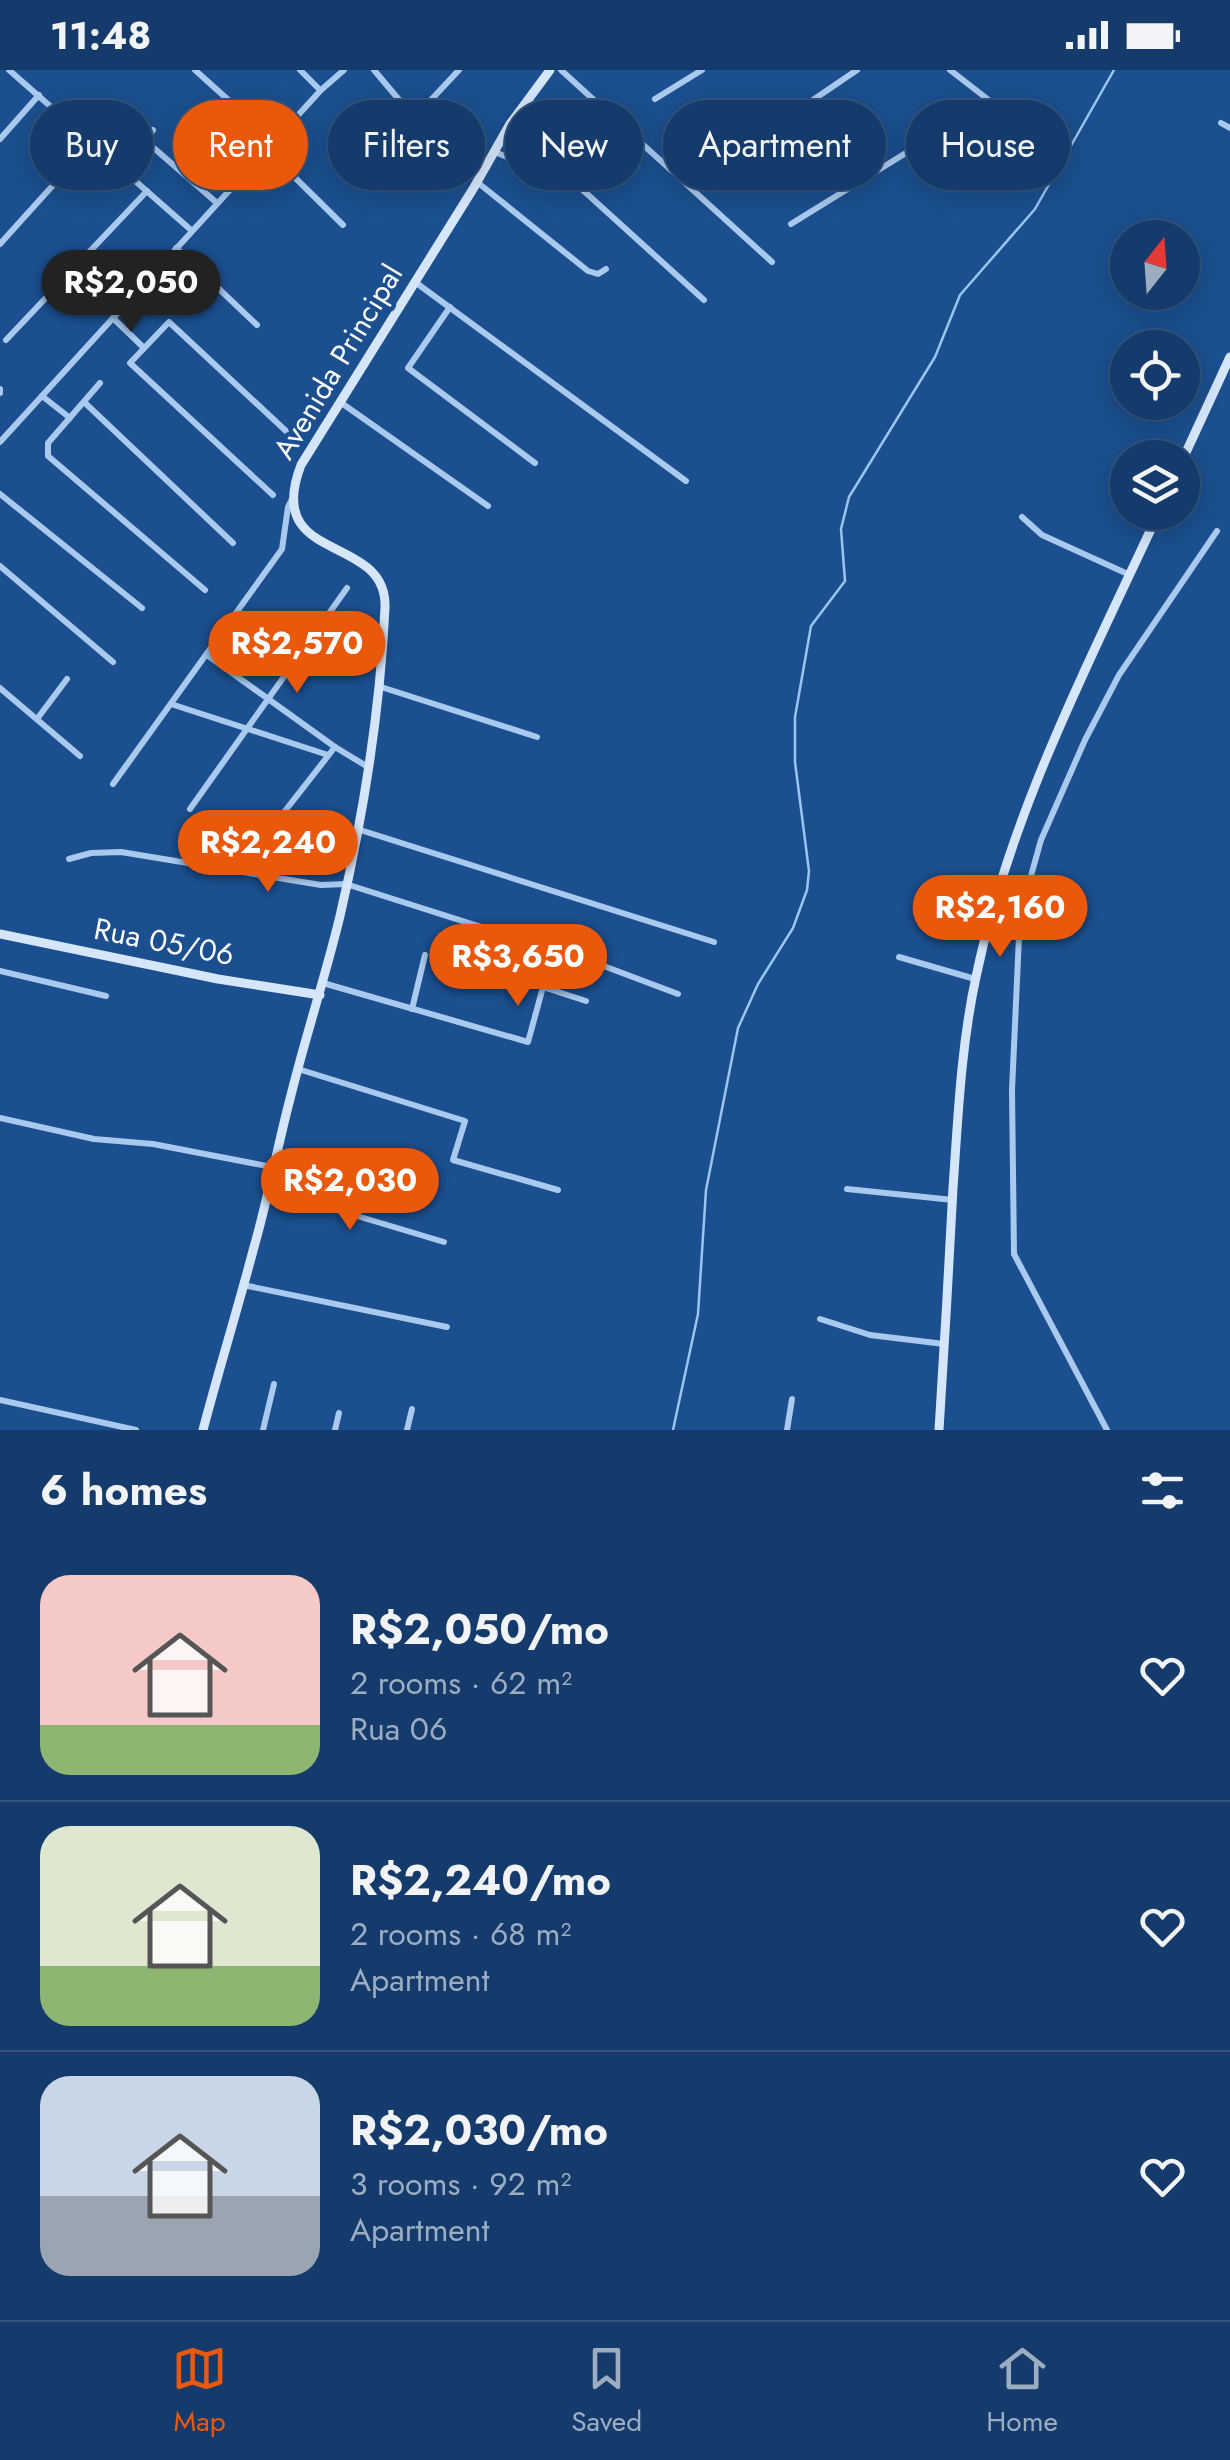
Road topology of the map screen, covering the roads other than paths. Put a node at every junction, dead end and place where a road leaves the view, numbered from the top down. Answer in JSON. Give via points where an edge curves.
{"nodes":[{"id":1,"x":9,"y":70,"type":"edge"},
{"id":2,"x":195,"y":70,"type":"edge"},
{"id":3,"x":300,"y":70,"type":"edge"},
{"id":4,"x":344,"y":70,"type":"edge"},
{"id":5,"x":374,"y":70,"type":"edge"},
{"id":6,"x":459,"y":70,"type":"edge"},
{"id":7,"x":550,"y":70,"type":"edge"},
{"id":8,"x":561,"y":70,"type":"edge"},
{"id":9,"x":702,"y":70,"type":"edge"},
{"id":10,"x":858,"y":70,"type":"edge"},
{"id":11,"x":950,"y":70,"type":"edge"},
{"id":12,"x":321,"y":90,"type":"junction"},
{"id":13,"x":39,"y":95,"type":"junction"},
{"id":14,"x":655,"y":99,"type":"dead end"},
{"id":15,"x":45,"y":100,"type":"edge"},
{"id":16,"x":228,"y":100,"type":"edge"},
{"id":17,"x":399,"y":100,"type":"edge"},
{"id":18,"x":431,"y":100,"type":"edge"},
{"id":19,"x":528,"y":100,"type":"edge"},
{"id":20,"x":813,"y":100,"type":"edge"},
{"id":21,"x":308,"y":105,"type":"edge"},
{"id":22,"x":1221,"y":123,"type":"dead end"},
{"id":23,"x":1230,"y":128,"type":"edge"},
{"id":24,"x":505,"y":132,"type":"edge"},
{"id":25,"x":0,"y":139,"type":"edge"},
{"id":26,"x":155,"y":149,"type":"dead end"},
{"id":27,"x":494,"y":151,"type":"junction"},
{"id":28,"x":505,"y":156,"type":"edge"},
{"id":29,"x":485,"y":166,"type":"edge"},
{"id":30,"x":485,"y":184,"type":"edge"},
{"id":31,"x":308,"y":189,"type":"edge"},
{"id":32,"x":49,"y":190,"type":"edge"},
{"id":33,"x":229,"y":190,"type":"edge"},
{"id":34,"x":471,"y":190,"type":"edge"},
{"id":35,"x":583,"y":190,"type":"edge"},
{"id":36,"x":147,"y":192,"type":"joint"},
{"id":37,"x":217,"y":203,"type":"junction"},
{"id":38,"x":344,"y":224,"type":"dead end"},
{"id":39,"x":791,"y":224,"type":"dead end"},
{"id":40,"x":191,"y":230,"type":"junction"},
{"id":41,"x":0,"y":244,"type":"edge"},
{"id":42,"x":176,"y":248,"type":"junction"},
{"id":43,"x":772,"y":262,"type":"dead end"},
{"id":44,"x":606,"y":269,"type":"dead end"},
{"id":45,"x":415,"y":282,"type":"junction"},
{"id":46,"x":704,"y":300,"type":"dead end"},
{"id":47,"x":450,"y":308,"type":"junction"},
{"id":48,"x":113,"y":318,"type":"junction"},
{"id":49,"x":257,"y":325,"type":"dead end"},
{"id":50,"x":6,"y":340,"type":"dead end"},
{"id":51,"x":144,"y":348,"type":"junction"},
{"id":52,"x":1230,"y":357,"type":"edge"},
{"id":53,"x":100,"y":383,"type":"dead end"},
{"id":54,"x":42,"y":396,"type":"junction"},
{"id":55,"x":84,"y":402,"type":"junction"},
{"id":56,"x":340,"y":402,"type":"junction"},
{"id":57,"x":70,"y":418,"type":"junction"},
{"id":58,"x":1192,"y":440,"type":"edge"},
{"id":59,"x":0,"y":442,"type":"edge"},
{"id":60,"x":301,"y":445,"type":"dead end"},
{"id":61,"x":535,"y":463,"type":"dead end"},
{"id":62,"x":686,"y":481,"type":"dead end"},
{"id":63,"x":0,"y":494,"type":"edge"},
{"id":64,"x":273,"y":495,"type":"dead end"},
{"id":65,"x":292,"y":498,"type":"junction"},
{"id":66,"x":488,"y":506,"type":"dead end"},
{"id":67,"x":1022,"y":517,"type":"dead end"},
{"id":68,"x":1151,"y":530,"type":"edge"},
{"id":69,"x":1218,"y":531,"type":"dead end"},
{"id":70,"x":234,"y":543,"type":"dead end"},
{"id":71,"x":0,"y":566,"type":"edge"},
{"id":72,"x":1130,"y":575,"type":"junction"},
{"id":73,"x":347,"y":588,"type":"dead end"},
{"id":74,"x":205,"y":590,"type":"dead end"},
{"id":75,"x":142,"y":608,"type":"dead end"},
{"id":76,"x":207,"y":655,"type":"junction"},
{"id":77,"x":113,"y":662,"type":"dead end"},
{"id":78,"x":67,"y":679,"type":"dead end"},
{"id":79,"x":377,"y":686,"type":"junction"},
{"id":80,"x":0,"y":688,"type":"edge"},
{"id":81,"x":269,"y":698,"type":"junction"},
{"id":82,"x":171,"y":704,"type":"junction"},
{"id":83,"x":37,"y":719,"type":"junction"},
{"id":84,"x":247,"y":729,"type":"junction"},
{"id":85,"x":537,"y":736,"type":"dead end"},
{"id":86,"x":334,"y":747,"type":"junction"},
{"id":87,"x":328,"y":755,"type":"junction"},
{"id":88,"x":80,"y":756,"type":"dead end"},
{"id":89,"x":368,"y":766,"type":"junction"},
{"id":90,"x":113,"y":784,"type":"dead end"},
{"id":91,"x":190,"y":809,"type":"dead end"},
{"id":92,"x":356,"y":829,"type":"junction"},
{"id":93,"x":268,"y":834,"type":"dead end"},
{"id":94,"x":69,"y":860,"type":"dead end"},
{"id":95,"x":346,"y":884,"type":"junction"},
{"id":96,"x":0,"y":934,"type":"edge"},
{"id":97,"x":714,"y":942,"type":"dead end"},
{"id":98,"x":424,"y":956,"type":"dead end"},
{"id":99,"x":899,"y":956,"type":"dead end"},
{"id":100,"x":0,"y":971,"type":"edge"},
{"id":101,"x":975,"y":979,"type":"junction"},
{"id":102,"x":322,"y":983,"type":"junction"},
{"id":103,"x":678,"y":994,"type":"dead end"},
{"id":104,"x":320,"y":995,"type":"junction"},
{"id":105,"x":106,"y":996,"type":"dead end"},
{"id":106,"x":586,"y":1002,"type":"dead end"},
{"id":107,"x":412,"y":1008,"type":"junction"},
{"id":108,"x":298,"y":1069,"type":"junction"},
{"id":109,"x":0,"y":1118,"type":"edge"},
{"id":110,"x":272,"y":1167,"type":"junction"},
{"id":111,"x":267,"y":1189,"type":"junction"},
{"id":112,"x":558,"y":1190,"type":"dead end"},
{"id":113,"x":847,"y":1190,"type":"dead end"},
{"id":114,"x":953,"y":1200,"type":"junction"},
{"id":115,"x":444,"y":1242,"type":"dead end"},
{"id":116,"x":242,"y":1284,"type":"junction"},
{"id":117,"x":820,"y":1320,"type":"dead end"},
{"id":118,"x":447,"y":1327,"type":"dead end"},
{"id":119,"x":944,"y":1344,"type":"junction"},
{"id":120,"x":274,"y":1384,"type":"dead end"},
{"id":121,"x":792,"y":1399,"type":"dead end"},
{"id":122,"x":0,"y":1400,"type":"edge"},
{"id":123,"x":412,"y":1409,"type":"dead end"},
{"id":124,"x":339,"y":1412,"type":"dead end"},
{"id":125,"x":136,"y":1430,"type":"edge"},
{"id":126,"x":203,"y":1430,"type":"edge"},
{"id":127,"x":262,"y":1430,"type":"edge"},
{"id":128,"x":335,"y":1430,"type":"edge"},
{"id":129,"x":406,"y":1430,"type":"edge"},
{"id":130,"x":787,"y":1430,"type":"edge"},
{"id":131,"x":939,"y":1430,"type":"edge"},
{"id":132,"x":1107,"y":1430,"type":"edge"}],
"edges":[{"from":1,"to":13,"type":"street"},
{"from":2,"to":16,"type":"street"},
{"from":3,"to":12,"type":"street"},
{"from":4,"to":12,"type":"street"},
{"from":5,"to":17,"type":"street"},
{"from":6,"to":18,"type":"street"},
{"from":7,"to":19,"type":"street","name":"Avenida Principal"},
{"from":8,"to":43,"type":"street"},
{"from":9,"to":14,"type":"street"},
{"from":10,"to":20,"type":"street"},
{"from":11,"to":39,"type":"street","via":[[990,101]]},
{"from":12,"to":21,"type":"street"},
{"from":13,"to":15,"type":"street"},
{"from":13,"to":25,"type":"street"},
{"from":22,"to":23,"type":"street"},
{"from":24,"to":27,"type":"street","name":"Avenida Principal"},
{"from":26,"to":37,"type":"street"},
{"from":27,"to":28,"type":"street"},
{"from":27,"to":29,"type":"street","name":"Avenida Principal"},
{"from":30,"to":44,"type":"street","via":[[588,272]]},
{"from":31,"to":38,"type":"street"},
{"from":32,"to":41,"type":"street"},
{"from":33,"to":37,"type":"street"},
{"from":34,"to":45,"type":"street","name":"Avenida Principal"},
{"from":35,"to":46,"type":"street"},
{"from":36,"to":40,"type":"street"},
{"from":36,"to":50,"type":"street"},
{"from":37,"to":40,"type":"street"},
{"from":40,"to":42,"type":"street"},
{"from":42,"to":48,"type":"street"},
{"from":42,"to":49,"type":"street"},
{"from":45,"to":47,"type":"street"},
{"from":45,"to":56,"type":"street","name":"Avenida Principal"},
{"from":47,"to":61,"type":"street","via":[[408,368]]},
{"from":47,"to":62,"type":"street"},
{"from":48,"to":51,"type":"street"},
{"from":48,"to":54,"type":"street"},
{"from":51,"to":60,"type":"street","via":[[169,322]]},
{"from":51,"to":64,"type":"street","via":[[130,363]]},
{"from":52,"to":58,"type":"street"},
{"from":53,"to":55,"type":"street"},
{"from":54,"to":57,"type":"street"},
{"from":54,"to":59,"type":"street"},
{"from":55,"to":57,"type":"street"},
{"from":55,"to":70,"type":"street"},
{"from":56,"to":65,"type":"street","name":"Avenida Principal","via":[[301,466]]},
{"from":56,"to":66,"type":"street"},
{"from":57,"to":74,"type":"street","via":[[48,442],[48,456]]},
{"from":63,"to":75,"type":"street"},
{"from":65,"to":76,"type":"street","via":[[282,549]]},
{"from":65,"to":79,"type":"street","name":"Avenida Principal","via":[[309,534],[379,580],[385,606]]},
{"from":67,"to":72,"type":"street","via":[[1042,535]]},
{"from":68,"to":72,"type":"street"},
{"from":69,"to":132,"type":"street","via":[[1119,675],[1085,740],[1041,840],[1020,915],[1014,1254]]},
{"from":71,"to":77,"type":"street"},
{"from":72,"to":101,"type":"street","via":[[1048,752],[1009,856]]},
{"from":73,"to":81,"type":"street"},
{"from":76,"to":81,"type":"street"},
{"from":76,"to":82,"type":"street"},
{"from":78,"to":83,"type":"street"},
{"from":79,"to":85,"type":"street"},
{"from":79,"to":89,"type":"street","name":"Avenida Principal"},
{"from":80,"to":83,"type":"street"},
{"from":81,"to":84,"type":"street"},
{"from":81,"to":86,"type":"street"},
{"from":82,"to":84,"type":"street"},
{"from":82,"to":90,"type":"street"},
{"from":83,"to":88,"type":"street"},
{"from":84,"to":87,"type":"street"},
{"from":84,"to":91,"type":"street"},
{"from":86,"to":87,"type":"street"},
{"from":86,"to":89,"type":"street"},
{"from":87,"to":93,"type":"street"},
{"from":89,"to":92,"type":"street","name":"Avenida Principal"},
{"from":92,"to":95,"type":"street","name":"Avenida Principal"},
{"from":92,"to":97,"type":"street"},
{"from":94,"to":95,"type":"street","via":[[121,852]]},
{"from":95,"to":102,"type":"street","name":"Avenida Principal"},
{"from":95,"to":103,"type":"street"},
{"from":96,"to":104,"type":"street","name":"Rua 05/06"},
{"from":98,"to":107,"type":"street"},
{"from":99,"to":101,"type":"street"},
{"from":100,"to":105,"type":"street"},
{"from":101,"to":114,"type":"street"},
{"from":102,"to":104,"type":"street","name":"Avenida Principal"},
{"from":102,"to":107,"type":"street"},
{"from":104,"to":108,"type":"street","name":"Avenida Principal"},
{"from":106,"to":107,"type":"street","via":[[543,986],[528,1042]]},
{"from":108,"to":110,"type":"street","name":"Avenida Principal"},
{"from":108,"to":112,"type":"street","via":[[466,1121],[453,1160]]},
{"from":109,"to":110,"type":"street"},
{"from":110,"to":111,"type":"street","name":"Avenida Principal"},
{"from":111,"to":115,"type":"street"},
{"from":111,"to":116,"type":"street","name":"Avenida Principal"},
{"from":113,"to":114,"type":"street"},
{"from":114,"to":119,"type":"street"},
{"from":116,"to":118,"type":"street"},
{"from":116,"to":126,"type":"street","name":"Avenida Principal"},
{"from":117,"to":119,"type":"street","via":[[870,1335]]},
{"from":119,"to":131,"type":"street"},
{"from":120,"to":127,"type":"street"},
{"from":121,"to":130,"type":"street"},
{"from":122,"to":125,"type":"street"},
{"from":123,"to":129,"type":"street"},
{"from":124,"to":128,"type":"street"}]}
